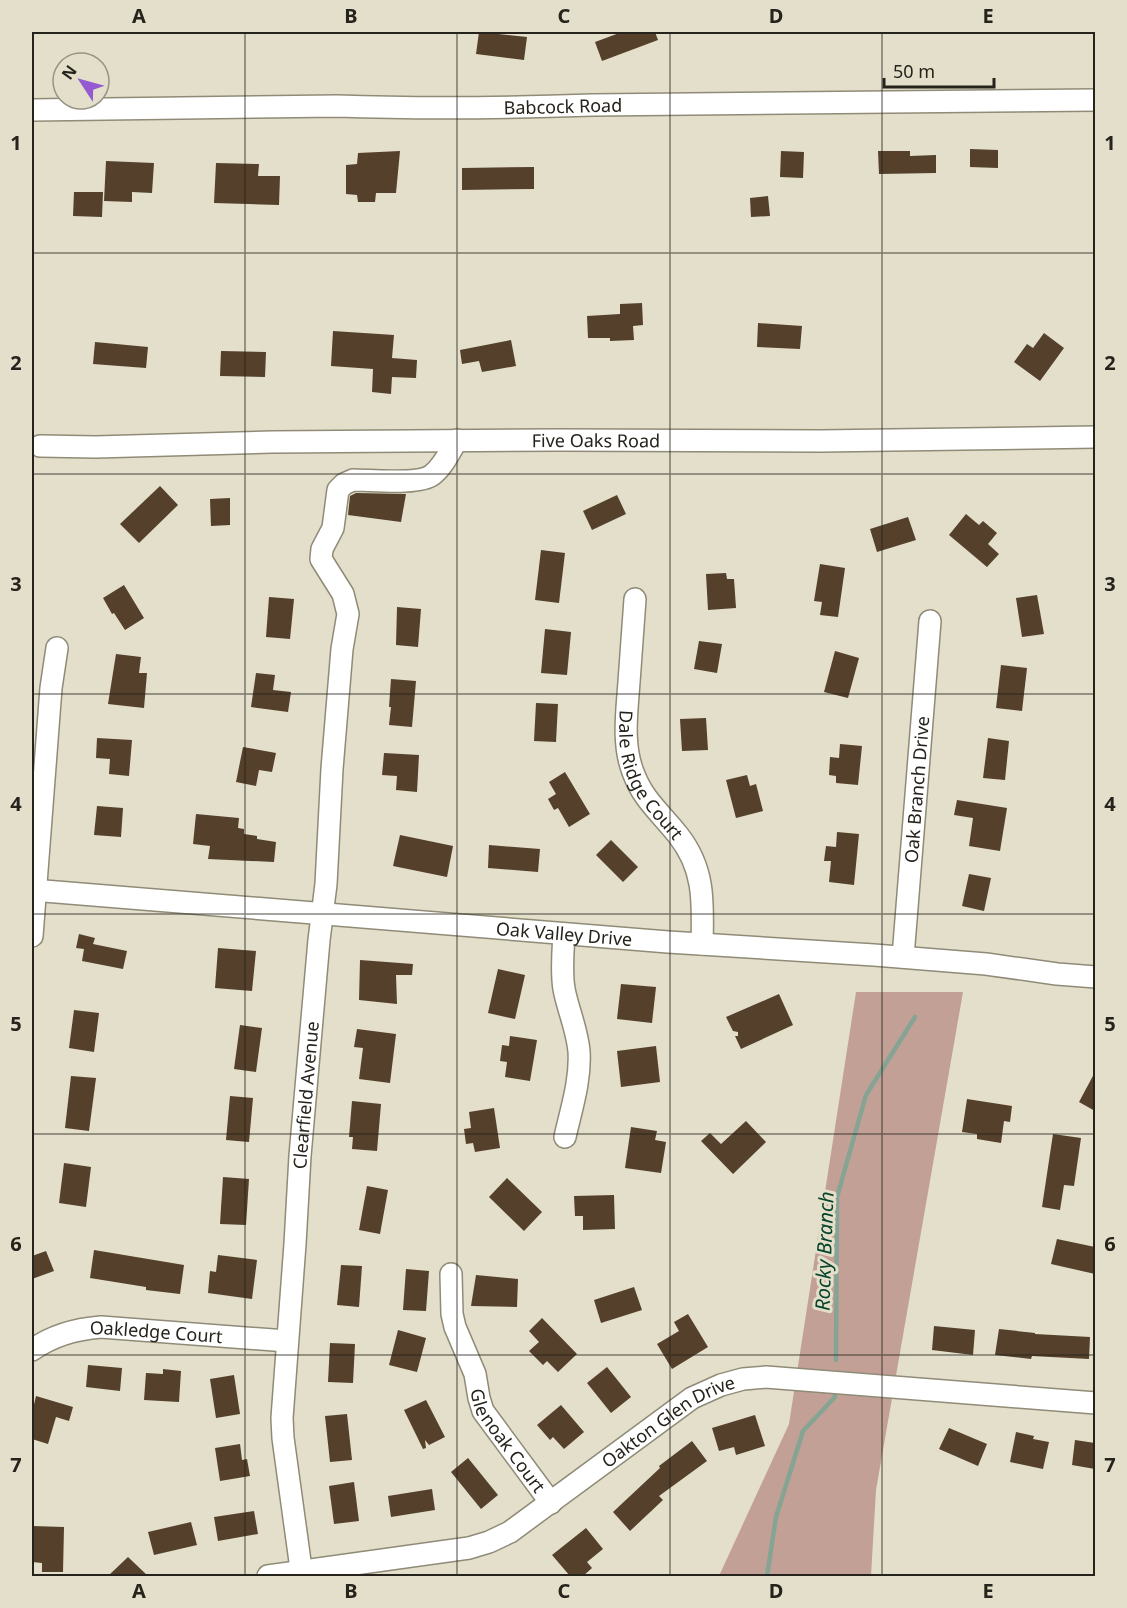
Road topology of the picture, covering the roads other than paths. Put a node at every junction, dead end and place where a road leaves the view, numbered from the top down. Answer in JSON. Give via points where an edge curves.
{"nodes":[{"id":1,"x":1095,"y":100,"type":"edge"},
{"id":2,"x":32,"y":110,"type":"edge"},
{"id":3,"x":1095,"y":436,"type":"edge"},
{"id":4,"x":457,"y":440,"type":"junction"},
{"id":5,"x":40,"y":446,"type":"dead end"},
{"id":6,"x":635,"y":599,"type":"dead end"},
{"id":7,"x":930,"y":621,"type":"dead end"},
{"id":8,"x":57,"y":648,"type":"dead end"},
{"id":9,"x":33,"y":890,"type":"edge"},
{"id":10,"x":322,"y":913,"type":"junction"},
{"id":11,"x":564,"y":933,"type":"junction"},
{"id":12,"x":32,"y":936,"type":"edge"},
{"id":13,"x":702,"y":944,"type":"junction"},
{"id":14,"x":903,"y":957,"type":"junction"},
{"id":15,"x":1095,"y":976,"type":"edge"},
{"id":16,"x":565,"y":1137,"type":"dead end"},
{"id":17,"x":451,"y":1274,"type":"dead end"},
{"id":18,"x":287,"y":1341,"type":"junction"},
{"id":19,"x":32,"y":1350,"type":"edge"},
{"id":20,"x":1095,"y":1403,"type":"edge"},
{"id":21,"x":550,"y":1503,"type":"junction"},
{"id":22,"x":301,"y":1574,"type":"edge"},
{"id":23,"x":268,"y":1576,"type":"edge"}],
"edges":[{"from":1,"to":2,"type":"street","name":"Babcock Road"},
{"from":3,"to":4,"type":"street","name":"Five Oaks Road","via":[[820,441]]},
{"from":4,"to":5,"type":"street","name":"Five Oaks Road"},
{"from":4,"to":10,"type":"street","name":"Clearfield Avenue","via":[[432,475],[419,481],[354,480],[338,490],[333,528],[321,560],[344,594],[348,614]]},
{"from":6,"to":13,"type":"street","name":"Dale Ridge Court","via":[[627,751],[640,789],[678,835],[699,873]]},
{"from":7,"to":14,"type":"street","name":"Oak Branch Drive"},
{"from":8,"to":9,"type":"street"},
{"from":9,"to":10,"type":"street","name":"Oak Valley Drive"},
{"from":9,"to":12,"type":"street"},
{"from":10,"to":11,"type":"street","name":"Oak Valley Drive"},
{"from":10,"to":18,"type":"street","name":"Clearfield Avenue"},
{"from":11,"to":13,"type":"street","name":"Oak Valley Drive"},
{"from":11,"to":16,"type":"street","via":[[564,989],[579,1053]]},
{"from":13,"to":14,"type":"street","name":"Oak Valley Drive"},
{"from":14,"to":15,"type":"street","name":"Oak Valley Drive"},
{"from":17,"to":21,"type":"street","name":"Glenoak Court","via":[[455,1327],[475,1374],[483,1411]]},
{"from":18,"to":19,"type":"street","name":"Oakledge Court","via":[[101,1327],[61,1334]]},
{"from":18,"to":22,"type":"street","name":"Clearfield Avenue","via":[[283,1438]]},
{"from":20,"to":21,"type":"street","name":"Oakton Glen Drive","via":[[776,1378],[744,1379],[692,1398]]},
{"from":21,"to":22,"type":"street","name":"Oakton Glen Drive","via":[[510,1532],[469,1548]]},
{"from":22,"to":23,"type":"street","name":"Oakton Glen Drive"}]}
